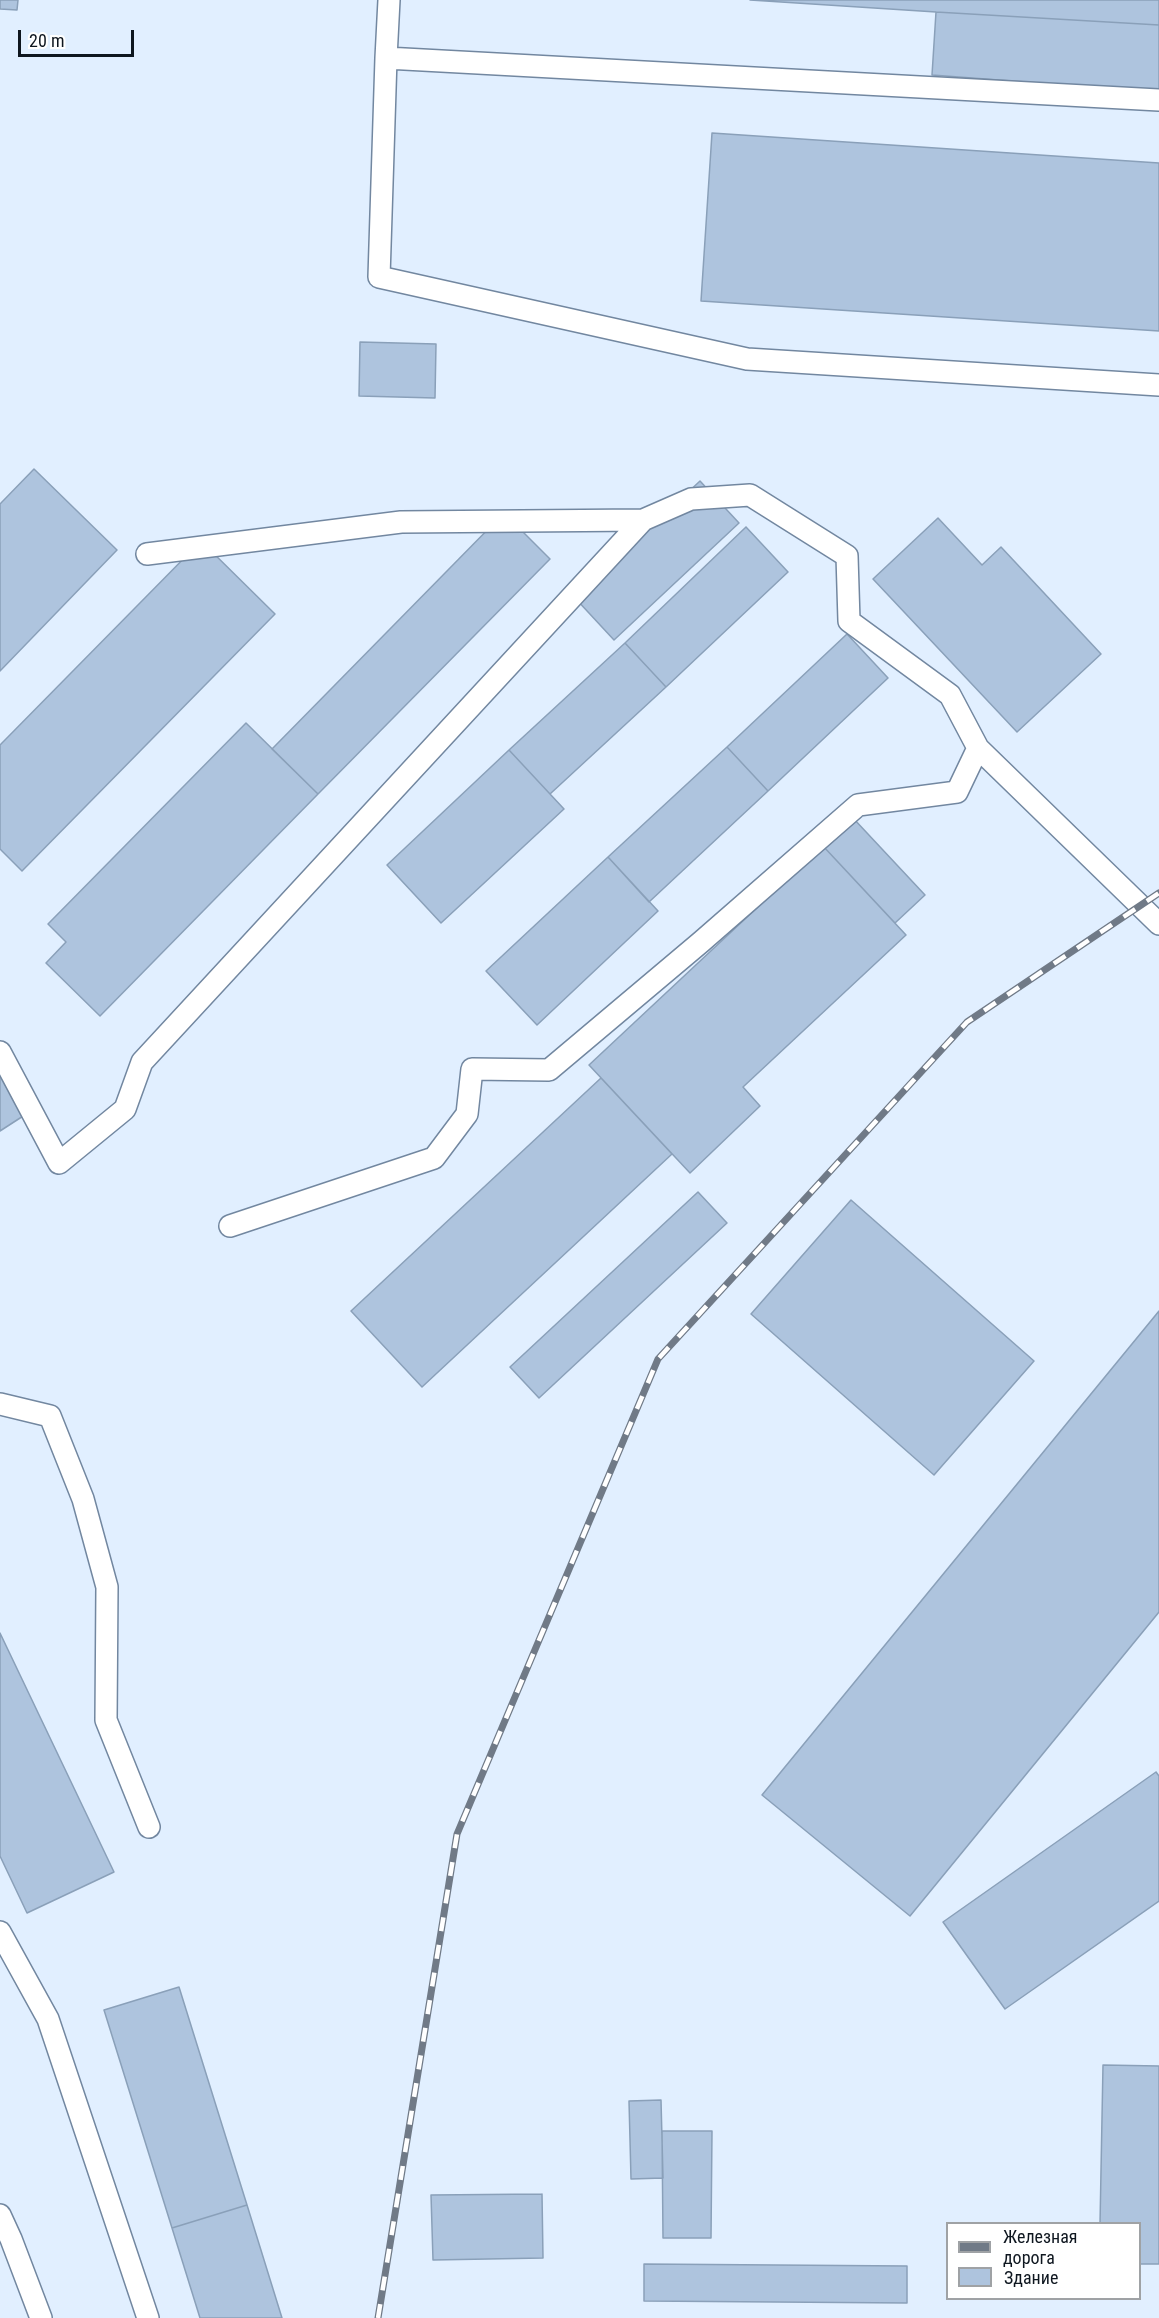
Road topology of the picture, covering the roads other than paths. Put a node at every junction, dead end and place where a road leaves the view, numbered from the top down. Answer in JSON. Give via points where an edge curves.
{"nodes":[{"id":1,"x":388,"y":0,"type":"edge"},
{"id":2,"x":386,"y":58,"type":"junction"},
{"id":3,"x":1159,"y":100,"type":"edge"},
{"id":4,"x":1159,"y":385,"type":"edge"},
{"id":5,"x":643,"y":520,"type":"junction"},
{"id":6,"x":147,"y":554,"type":"dead end"},
{"id":7,"x":978,"y":748,"type":"junction"},
{"id":8,"x":1159,"y":924,"type":"edge"},
{"id":9,"x":0,"y":1052,"type":"edge"},
{"id":10,"x":230,"y":1226,"type":"dead end"},
{"id":11,"x":0,"y":1404,"type":"edge"},
{"id":12,"x":149,"y":1827,"type":"dead end"},
{"id":13,"x":0,"y":1932,"type":"edge"},
{"id":14,"x":0,"y":2215,"type":"edge"},
{"id":15,"x":41,"y":2318,"type":"edge"},
{"id":16,"x":148,"y":2318,"type":"edge"}],
"edges":[{"from":1,"to":2,"type":"lane"},
{"from":2,"to":3,"type":"lane"},
{"from":2,"to":4,"type":"lane","via":[[379,277],[747,359]]},
{"from":5,"to":6,"type":"lane","via":[[401,522]]},
{"from":5,"to":7,"type":"lane","via":[[691,499],[750,495],[847,556],[849,621],[950,695]]},
{"from":5,"to":9,"type":"lane","via":[[142,1062],[125,1109],[59,1163]]},
{"from":7,"to":8,"type":"lane"},
{"from":7,"to":10,"type":"lane","via":[[957,792],[858,805],[549,1070],[472,1069],[466,1114],[434,1158]]},
{"from":11,"to":12,"type":"lane","via":[[50,1416],[83,1499],[107,1587],[106,1720]]},
{"from":13,"to":16,"type":"lane","via":[[48,2019]]},
{"from":14,"to":15,"type":"lane"}]}
